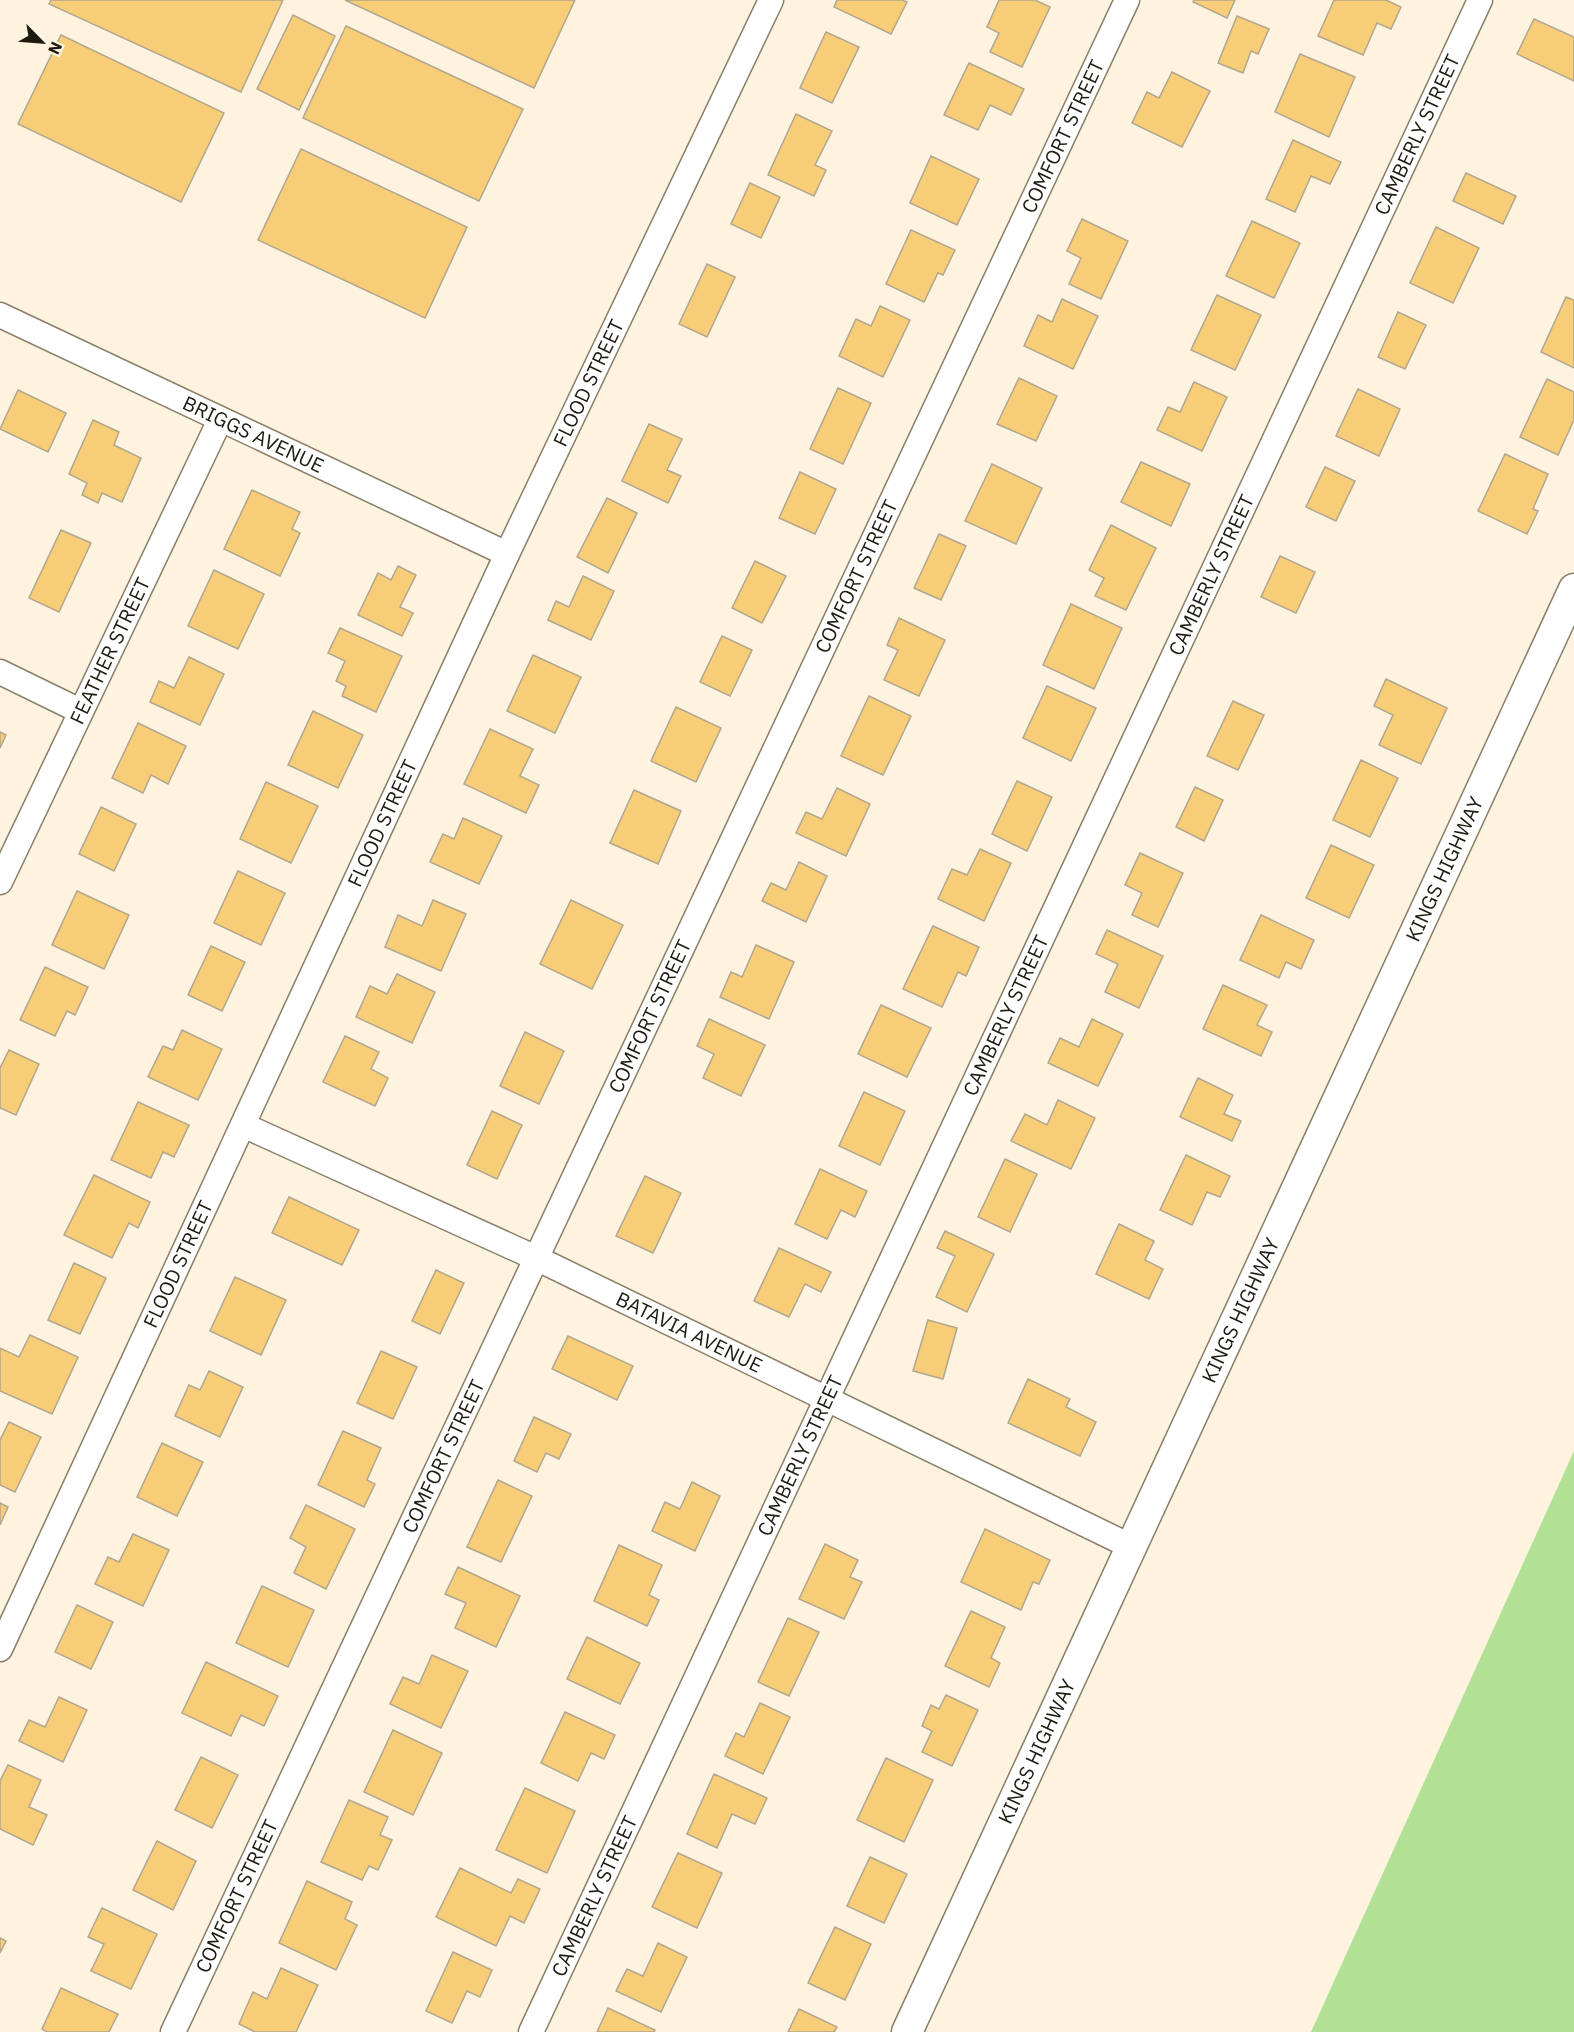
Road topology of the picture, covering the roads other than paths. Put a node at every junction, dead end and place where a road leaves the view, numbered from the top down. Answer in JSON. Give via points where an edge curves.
{"nodes":[{"id":1,"x":771,"y":0,"type":"edge"},
{"id":2,"x":1127,"y":0,"type":"edge"},
{"id":3,"x":1480,"y":0,"type":"edge"},
{"id":4,"x":0,"y":315,"type":"edge"},
{"id":5,"x":220,"y":420,"type":"junction"},
{"id":6,"x":507,"y":554,"type":"junction"},
{"id":7,"x":1574,"y":589,"type":"edge"},
{"id":8,"x":0,"y":672,"type":"edge"},
{"id":9,"x":80,"y":711,"type":"junction"},
{"id":10,"x":0,"y":882,"type":"edge"},
{"id":11,"x":243,"y":1125,"type":"junction"},
{"id":12,"x":536,"y":1258,"type":"junction"},
{"id":13,"x":828,"y":1398,"type":"junction"},
{"id":14,"x":1132,"y":1547,"type":"junction"},
{"id":15,"x":0,"y":1649,"type":"edge"},
{"id":16,"x":173,"y":2032,"type":"edge"},
{"id":17,"x":531,"y":2032,"type":"edge"},
{"id":18,"x":907,"y":2032,"type":"edge"}],
"edges":[{"from":1,"to":6,"type":"street","name":"FLOOD STREET"},
{"from":2,"to":12,"type":"street","name":"COMFORT STREET"},
{"from":3,"to":13,"type":"street","name":"CAMBERLY STREET"},
{"from":4,"to":5,"type":"street","name":"BRIGGS AVENUE"},
{"from":5,"to":6,"type":"street","name":"BRIGGS AVENUE"},
{"from":5,"to":9,"type":"street","name":"FEATHER STREET"},
{"from":6,"to":11,"type":"street","name":"FLOOD STREET"},
{"from":7,"to":14,"type":"street","name":"KINGS HIGHWAY"},
{"from":8,"to":9,"type":"street"},
{"from":9,"to":10,"type":"street","name":"FEATHER STREET"},
{"from":11,"to":12,"type":"street","name":"BATAVIA AVENUE"},
{"from":11,"to":15,"type":"street","name":"FLOOD STREET"},
{"from":12,"to":13,"type":"street","name":"BATAVIA AVENUE"},
{"from":12,"to":16,"type":"street","name":"COMFORT STREET"},
{"from":13,"to":14,"type":"street","name":"BATAVIA AVENUE"},
{"from":13,"to":17,"type":"street","name":"CAMBERLY STREET"},
{"from":14,"to":18,"type":"street","name":"KINGS HIGHWAY"}]}
